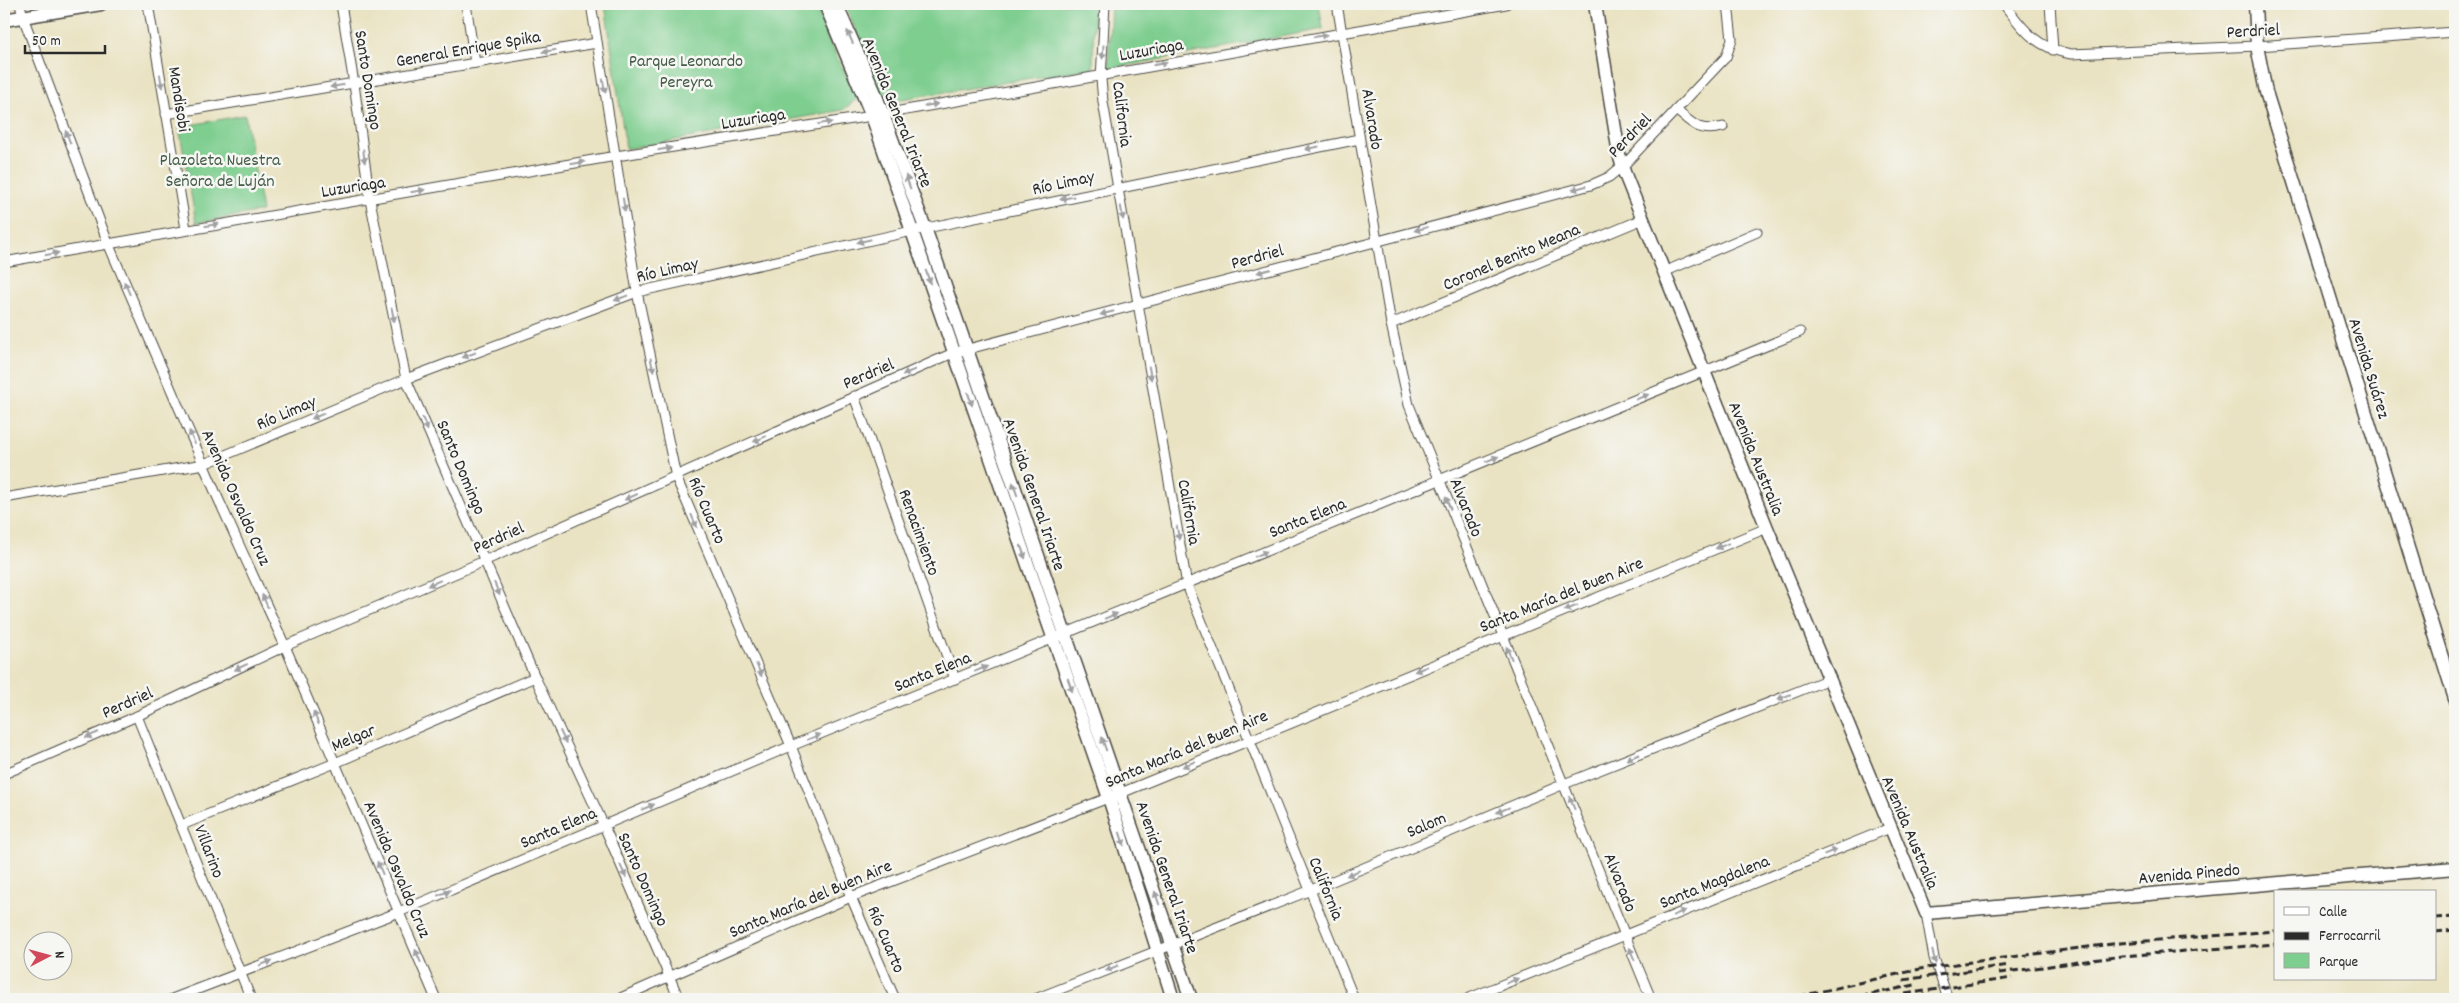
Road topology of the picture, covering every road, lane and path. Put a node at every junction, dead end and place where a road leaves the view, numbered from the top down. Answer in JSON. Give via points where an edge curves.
{"nodes":[{"id":1,"x":20,"y":4,"type":"edge"},
{"id":2,"x":102,"y":4,"type":"edge"},
{"id":3,"x":148,"y":4,"type":"edge"},
{"id":4,"x":341,"y":4,"type":"edge"},
{"id":5,"x":466,"y":4,"type":"edge"},
{"id":6,"x":591,"y":4,"type":"edge"},
{"id":7,"x":825,"y":4,"type":"edge"},
{"id":8,"x":836,"y":4,"type":"edge"},
{"id":9,"x":1105,"y":4,"type":"edge"},
{"id":10,"x":1337,"y":4,"type":"edge"},
{"id":11,"x":1506,"y":4,"type":"edge"},
{"id":12,"x":1595,"y":4,"type":"edge"},
{"id":13,"x":1728,"y":4,"type":"edge"},
{"id":14,"x":2004,"y":4,"type":"edge"},
{"id":15,"x":2050,"y":4,"type":"edge"},
{"id":16,"x":2255,"y":4,"type":"edge"},
{"id":17,"x":1460,"y":8,"type":"edge"},
{"id":18,"x":22,"y":17,"type":"junction"},
{"id":19,"x":4,"y":20,"type":"edge"},
{"id":20,"x":1342,"y":32,"type":"junction"},
{"id":21,"x":2455,"y":32,"type":"edge"},
{"id":22,"x":597,"y":43,"type":"junction"},
{"id":23,"x":2257,"y":46,"type":"junction"},
{"id":24,"x":2053,"y":50,"type":"junction"},
{"id":25,"x":475,"y":63,"type":"junction"},
{"id":26,"x":1102,"y":75,"type":"junction"},
{"id":27,"x":354,"y":84,"type":"junction"},
{"id":28,"x":1676,"y":110,"type":"junction"},
{"id":29,"x":166,"y":114,"type":"junction"},
{"id":30,"x":878,"y":114,"type":"junction"},
{"id":31,"x":1722,"y":127,"type":"dead end"},
{"id":32,"x":1359,"y":138,"type":"junction"},
{"id":33,"x":616,"y":156,"type":"junction"},
{"id":34,"x":1622,"y":167,"type":"junction"},
{"id":35,"x":1117,"y":187,"type":"junction"},
{"id":36,"x":370,"y":200,"type":"junction"},
{"id":37,"x":1643,"y":218,"type":"junction"},
{"id":38,"x":186,"y":230,"type":"junction"},
{"id":39,"x":918,"y":230,"type":"junction"},
{"id":40,"x":1756,"y":232,"type":"dead end"},
{"id":41,"x":1377,"y":240,"type":"junction"},
{"id":42,"x":108,"y":243,"type":"junction"},
{"id":43,"x":4,"y":262,"type":"edge"},
{"id":44,"x":1664,"y":272,"type":"junction"},
{"id":45,"x":637,"y":292,"type":"junction"},
{"id":46,"x":1138,"y":305,"type":"junction"},
{"id":47,"x":1391,"y":324,"type":"junction"},
{"id":48,"x":1800,"y":332,"type":"dead end"},
{"id":49,"x":966,"y":349,"type":"junction"},
{"id":50,"x":953,"y":353,"type":"junction"},
{"id":51,"x":1704,"y":372,"type":"junction"},
{"id":52,"x":406,"y":379,"type":"junction"},
{"id":53,"x":854,"y":396,"type":"junction"},
{"id":54,"x":204,"y":464,"type":"junction"},
{"id":55,"x":676,"y":477,"type":"junction"},
{"id":56,"x":1439,"y":480,"type":"junction"},
{"id":57,"x":4,"y":498,"type":"edge"},
{"id":58,"x":1767,"y":528,"type":"junction"},
{"id":59,"x":485,"y":561,"type":"junction"},
{"id":60,"x":1186,"y":585,"type":"junction"},
{"id":61,"x":1060,"y":636,"type":"junction"},
{"id":62,"x":1502,"y":636,"type":"junction"},
{"id":63,"x":286,"y":646,"type":"junction"},
{"id":64,"x":535,"y":677,"type":"junction"},
{"id":65,"x":955,"y":679,"type":"junction"},
{"id":66,"x":1829,"y":679,"type":"junction"},
{"id":67,"x":2455,"y":698,"type":"edge"},
{"id":68,"x":137,"y":716,"type":"junction"},
{"id":69,"x":1248,"y":739,"type":"junction"},
{"id":70,"x":791,"y":746,"type":"junction"},
{"id":71,"x":335,"y":763,"type":"junction"},
{"id":72,"x":4,"y":774,"type":"edge"},
{"id":73,"x":1564,"y":784,"type":"junction"},
{"id":74,"x":1121,"y":793,"type":"junction"},
{"id":75,"x":1109,"y":798,"type":"junction"},
{"id":76,"x":182,"y":824,"type":"junction"},
{"id":77,"x":604,"y":826,"type":"junction"},
{"id":78,"x":1890,"y":828,"type":"junction"},
{"id":79,"x":2455,"y":868,"type":"edge"},
{"id":80,"x":1311,"y":890,"type":"junction"},
{"id":81,"x":851,"y":897,"type":"junction"},
{"id":82,"x":399,"y":912,"type":"junction"},
{"id":83,"x":1926,"y":913,"type":"junction"},
{"id":84,"x":1624,"y":934,"type":"junction"},
{"id":85,"x":1172,"y":944,"type":"junction"},
{"id":86,"x":1158,"y":950,"type":"junction"},
{"id":87,"x":240,"y":973,"type":"junction"},
{"id":88,"x":669,"y":976,"type":"junction"},
{"id":89,"x":172,"y":999,"type":"edge"},
{"id":90,"x":251,"y":999,"type":"edge"},
{"id":91,"x":436,"y":999,"type":"edge"},
{"id":92,"x":618,"y":999,"type":"edge"},
{"id":93,"x":679,"y":999,"type":"edge"},
{"id":94,"x":895,"y":999,"type":"edge"},
{"id":95,"x":1036,"y":999,"type":"edge"},
{"id":96,"x":1173,"y":999,"type":"edge"},
{"id":97,"x":1191,"y":999,"type":"edge"},
{"id":98,"x":1354,"y":999,"type":"edge"},
{"id":99,"x":1467,"y":999,"type":"edge"},
{"id":100,"x":1651,"y":999,"type":"edge"},
{"id":101,"x":1948,"y":999,"type":"edge"}],
"edges":[{"from":1,"to":18,"type":"street","name":"Avenida Osvaldo Cruz"},
{"from":2,"to":18,"type":"main road"},
{"from":3,"to":29,"type":"street","name":"Mandisobi","one_way":true},
{"from":4,"to":27,"type":"street","name":"Santo Domingo"},
{"from":5,"to":25,"type":"street"},
{"from":6,"to":22,"type":"street","name":"Río Cuarto"},
{"from":7,"to":30,"type":"main road","name":"Avenida General Iriarte"},
{"from":30,"to":8,"type":"main road","name":"Avenida General Iriarte","one_way":true},
{"from":9,"to":26,"type":"street","name":"California","one_way":true},
{"from":10,"to":20,"type":"street","name":"Alvarado"},
{"from":11,"to":17,"type":"street","name":"Luzuriaga"},
{"from":12,"to":34,"type":"main road","name":"Avenida Australia"},
{"from":13,"to":28,"type":"street","name":"Perdriel","via":[[1732,39],[1726,57]]},
{"from":14,"to":24,"type":"street","name":"Perdriel","via":[[2024,32]]},
{"from":15,"to":24,"type":"street"},
{"from":16,"to":23,"type":"main road","name":"Avenida Suárez"},
{"from":17,"to":20,"type":"street","name":"Luzuriaga"},
{"from":18,"to":19,"type":"main road"},
{"from":42,"to":18,"type":"street","name":"Avenida Osvaldo Cruz","one_way":true},
{"from":26,"to":20,"type":"street","name":"Luzuriaga","one_way":true},
{"from":20,"to":32,"type":"street","name":"Alvarado"},
{"from":21,"to":23,"type":"street","name":"Perdriel"},
{"from":22,"to":25,"type":"street","name":"General Enrique Spika","one_way":true},
{"from":22,"to":33,"type":"street","name":"Río Cuarto","one_way":true},
{"from":23,"to":24,"type":"street","name":"Perdriel","via":[[2099,55]]},
{"from":23,"to":67,"type":"main road","name":"Avenida Suárez","via":[[2266,92]]},
{"from":25,"to":27,"type":"street","name":"General Enrique Spika"},
{"from":30,"to":26,"type":"street","name":"Luzuriaga","one_way":true},
{"from":26,"to":35,"type":"street","name":"California","via":[[1103,102]]},
{"from":27,"to":29,"type":"street","name":"General Enrique Spika","one_way":true},
{"from":27,"to":36,"type":"street","name":"Santo Domingo","one_way":true},
{"from":28,"to":31,"type":"street","via":[[1699,128],[1711,130]]},
{"from":28,"to":34,"type":"street","name":"Perdriel"},
{"from":29,"to":38,"type":"street","name":"Mandisobi"},
{"from":33,"to":30,"type":"street","name":"Luzuriaga","one_way":true},
{"from":30,"to":39,"type":"main road","name":"Avenida General Iriarte"},
{"from":32,"to":35,"type":"street","name":"Río Limay","one_way":true},
{"from":32,"to":41,"type":"street","name":"Alvarado"},
{"from":36,"to":33,"type":"street","name":"Luzuriaga","one_way":true},
{"from":33,"to":45,"type":"street","name":"Río Cuarto","one_way":true},
{"from":34,"to":37,"type":"main road","name":"Avenida Australia"},
{"from":34,"to":41,"type":"street","name":"Perdriel","one_way":true,"via":[[1591,185]]},
{"from":35,"to":39,"type":"street","name":"Río Limay","one_way":true},
{"from":35,"to":46,"type":"street","name":"California","one_way":true},
{"from":38,"to":36,"type":"street","name":"Luzuriaga","one_way":true},
{"from":36,"to":52,"type":"street","name":"Santo Domingo","one_way":true},
{"from":37,"to":44,"type":"main road","name":"Avenida Australia"},
{"from":37,"to":47,"type":"street","name":"Coronel Benito Meana"},
{"from":38,"to":42,"type":"street","name":"Luzuriaga"},
{"from":39,"to":45,"type":"street","name":"Río Limay","one_way":true},
{"from":39,"to":49,"type":"main road","name":"Avenida General Iriarte"},
{"from":39,"to":50,"type":"main road","name":"Avenida General Iriarte","one_way":true},
{"from":40,"to":44,"type":"street"},
{"from":41,"to":46,"type":"street","name":"Perdriel","one_way":true},
{"from":41,"to":47,"type":"street","name":"Alvarado"},
{"from":43,"to":42,"type":"street","name":"Luzuriaga","one_way":true},
{"from":54,"to":42,"type":"street","name":"Avenida Osvaldo Cruz","one_way":true},
{"from":44,"to":51,"type":"main road","name":"Avenida Australia"},
{"from":45,"to":52,"type":"street","name":"Río Limay","one_way":true},
{"from":45,"to":55,"type":"street","name":"Río Cuarto","one_way":true},
{"from":46,"to":49,"type":"street","name":"Perdriel","one_way":true},
{"from":46,"to":60,"type":"street","name":"California","one_way":true},
{"from":47,"to":56,"type":"street","name":"Alvarado","via":[[1406,397]]},
{"from":48,"to":51,"type":"street","name":"Santa Elena"},
{"from":49,"to":50,"type":"street","name":"Perdriel"},
{"from":61,"to":49,"type":"main road","name":"Avenida General Iriarte","one_way":true},
{"from":50,"to":53,"type":"street","name":"Perdriel","one_way":true},
{"from":50,"to":61,"type":"main road","name":"Avenida General Iriarte","one_way":true},
{"from":56,"to":51,"type":"street","name":"Santa Elena","one_way":true},
{"from":51,"to":58,"type":"main road","name":"Avenida Australia"},
{"from":52,"to":54,"type":"street","name":"Río Limay","one_way":true},
{"from":52,"to":59,"type":"street","name":"Santo Domingo","one_way":true},
{"from":53,"to":55,"type":"street","name":"Perdriel","one_way":true},
{"from":53,"to":65,"type":"street","name":"Renacimiento"},
{"from":54,"to":57,"type":"street","name":"Río Limay"},
{"from":63,"to":54,"type":"street","name":"Avenida Osvaldo Cruz","one_way":true},
{"from":55,"to":59,"type":"street","name":"Perdriel","one_way":true},
{"from":55,"to":70,"type":"street","name":"Río Cuarto","one_way":true},
{"from":60,"to":56,"type":"street","name":"Santa Elena","one_way":true},
{"from":62,"to":56,"type":"street","name":"Alvarado","one_way":true},
{"from":58,"to":62,"type":"street","name":"Santa María del Buen Aire","one_way":true},
{"from":58,"to":66,"type":"main road","name":"Avenida Australia"},
{"from":59,"to":63,"type":"street","name":"Perdriel","one_way":true},
{"from":59,"to":64,"type":"street","name":"Santo Domingo","one_way":true},
{"from":61,"to":60,"type":"street","name":"Santa Elena","one_way":true},
{"from":60,"to":69,"type":"street","name":"California"},
{"from":65,"to":61,"type":"street","name":"Santa Elena","one_way":true},
{"from":74,"to":61,"type":"main road","name":"Avenida General Iriarte","one_way":true},
{"from":61,"to":75,"type":"main road","name":"Avenida General Iriarte","one_way":true},
{"from":62,"to":69,"type":"street","name":"Santa María del Buen Aire","one_way":true},
{"from":73,"to":62,"type":"street","name":"Alvarado","one_way":true},
{"from":63,"to":68,"type":"street","name":"Perdriel","one_way":true},
{"from":71,"to":63,"type":"street","name":"Avenida Osvaldo Cruz","one_way":true},
{"from":64,"to":71,"type":"street","name":"Melgar"},
{"from":64,"to":77,"type":"street","name":"Santo Domingo","one_way":true},
{"from":70,"to":65,"type":"street","name":"Santa Elena","one_way":true},
{"from":66,"to":73,"type":"street","name":"Salom","one_way":true},
{"from":66,"to":78,"type":"main road","name":"Avenida Australia"},
{"from":68,"to":72,"type":"street","name":"Perdriel","one_way":true},
{"from":68,"to":76,"type":"street","name":"Villarino"},
{"from":69,"to":74,"type":"street","name":"Santa María del Buen Aire","one_way":true},
{"from":69,"to":80,"type":"street","name":"California"},
{"from":77,"to":70,"type":"street","name":"Santa Elena","one_way":true},
{"from":70,"to":81,"type":"street","name":"Río Cuarto"},
{"from":71,"to":76,"type":"street","name":"Melgar"},
{"from":82,"to":71,"type":"street","name":"Avenida Osvaldo Cruz","one_way":true},
{"from":73,"to":80,"type":"street","name":"Salom","one_way":true},
{"from":84,"to":73,"type":"street","name":"Alvarado","one_way":true},
{"from":74,"to":75,"type":"street","name":"Santa María del Buen Aire"},
{"from":85,"to":74,"type":"main road","name":"Avenida General Iriarte","one_way":true},
{"from":75,"to":81,"type":"street","name":"Santa María del Buen Aire"},
{"from":75,"to":86,"type":"main road","name":"Avenida General Iriarte","one_way":true},
{"from":76,"to":87,"type":"street","name":"Villarino"},
{"from":82,"to":77,"type":"street","name":"Santa Elena","one_way":true},
{"from":77,"to":88,"type":"street","name":"Santo Domingo","one_way":true},
{"from":78,"to":83,"type":"main road","name":"Avenida Australia"},
{"from":84,"to":78,"type":"street","name":"Santa Magdalena","one_way":true},
{"from":79,"to":83,"type":"main road","name":"Avenida Pinedo"},
{"from":80,"to":85,"type":"street","name":"Salom"},
{"from":80,"to":98,"type":"street","name":"California"},
{"from":81,"to":88,"type":"street","name":"Santa María del Buen Aire"},
{"from":81,"to":94,"type":"street","name":"Río Cuarto"},
{"from":87,"to":82,"type":"street","name":"Santa Elena","one_way":true},
{"from":91,"to":82,"type":"street","name":"Avenida Osvaldo Cruz","one_way":true},
{"from":83,"to":101,"type":"street","one_way":true,"via":[[1934,958]]},
{"from":99,"to":84,"type":"street","name":"Santa Magdalena","one_way":true},
{"from":100,"to":84,"type":"street","name":"Alvarado","one_way":true},
{"from":85,"to":86,"type":"street","name":"Salom"},
{"from":85,"to":97,"type":"main road","name":"Avenida General Iriarte"},
{"from":86,"to":95,"type":"street","name":"Salom","one_way":true},
{"from":86,"to":96,"type":"main road","name":"Avenida General Iriarte"},
{"from":87,"to":89,"type":"street","name":"Santa Elena"},
{"from":87,"to":90,"type":"street","name":"Villarino"},
{"from":88,"to":92,"type":"street","name":"Santa María del Buen Aire"},
{"from":88,"to":93,"type":"street","name":"Santo Domingo"}]}
